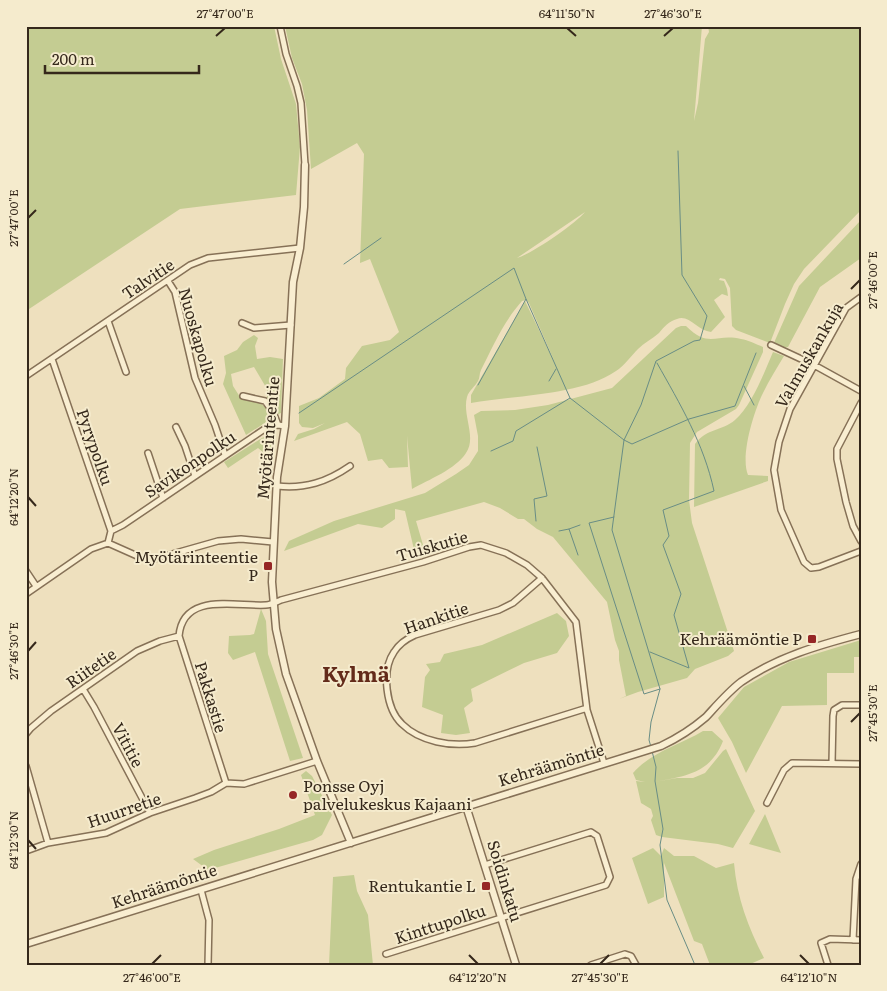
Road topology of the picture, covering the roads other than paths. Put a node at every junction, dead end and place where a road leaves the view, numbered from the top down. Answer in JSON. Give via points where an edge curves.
{"nodes":[{"id":1,"x":280,"y":26,"type":"edge"},
{"id":2,"x":305,"y":165,"type":"joint"},
{"id":3,"x":300,"y":248,"type":"junction"},
{"id":4,"x":168,"y":281,"type":"junction"},
{"id":5,"x":861,"y":297,"type":"edge"},
{"id":6,"x":108,"y":321,"type":"junction"},
{"id":7,"x":242,"y":323,"type":"dead end"},
{"id":8,"x":291,"y":325,"type":"junction"},
{"id":9,"x":771,"y":345,"type":"dead end"},
{"id":10,"x":52,"y":359,"type":"junction"},
{"id":11,"x":814,"y":365,"type":"junction"},
{"id":12,"x":126,"y":372,"type":"dead end"},
{"id":13,"x":26,"y":376,"type":"edge"},
{"id":14,"x":861,"y":391,"type":"edge"},
{"id":15,"x":243,"y":396,"type":"dead end"},
{"id":16,"x":861,"y":403,"type":"edge"},
{"id":17,"x":278,"y":424,"type":"junction"},
{"id":18,"x":285,"y":426,"type":"junction"},
{"id":19,"x":176,"y":427,"type":"dead end"},
{"id":20,"x":148,"y":453,"type":"dead end"},
{"id":21,"x":225,"y":455,"type":"junction"},
{"id":22,"x":350,"y":466,"type":"dead end"},
{"id":23,"x":195,"y":476,"type":"junction"},
{"id":24,"x":277,"y":486,"type":"junction"},
{"id":25,"x":163,"y":498,"type":"junction"},
{"id":26,"x":111,"y":531,"type":"junction"},
{"id":27,"x":861,"y":541,"type":"edge"},
{"id":28,"x":273,"y":542,"type":"junction"},
{"id":29,"x":108,"y":543,"type":"junction"},
{"id":30,"x":861,"y":551,"type":"edge"},
{"id":31,"x":26,"y":571,"type":"edge"},
{"id":32,"x":542,"y":578,"type":"junction"},
{"id":33,"x":36,"y":586,"type":"junction"},
{"id":34,"x":26,"y":594,"type":"edge"},
{"id":35,"x":273,"y":603,"type":"junction"},
{"id":36,"x":861,"y":634,"type":"edge"},
{"id":37,"x":179,"y":636,"type":"junction"},
{"id":38,"x":82,"y":689,"type":"junction"},
{"id":39,"x":861,"y":706,"type":"edge"},
{"id":40,"x":587,"y":710,"type":"junction"},
{"id":41,"x":26,"y":734,"type":"edge"},
{"id":42,"x":316,"y":761,"type":"junction"},
{"id":43,"x":604,"y":763,"type":"junction"},
{"id":44,"x":832,"y":763,"type":"junction"},
{"id":45,"x":861,"y":764,"type":"edge"},
{"id":46,"x":26,"y":766,"type":"edge"},
{"id":47,"x":226,"y":782,"type":"junction"},
{"id":48,"x":767,"y":803,"type":"dead end"},
{"id":49,"x":466,"y":806,"type":"junction"},
{"id":50,"x":150,"y":813,"type":"junction"},
{"id":51,"x":48,"y":843,"type":"junction"},
{"id":52,"x":351,"y":843,"type":"junction"},
{"id":53,"x":26,"y":851,"type":"edge"},
{"id":54,"x":861,"y":864,"type":"edge"},
{"id":55,"x":485,"y":865,"type":"junction"},
{"id":56,"x":200,"y":890,"type":"junction"},
{"id":57,"x":501,"y":918,"type":"junction"},
{"id":58,"x":853,"y":940,"type":"junction"},
{"id":59,"x":861,"y":940,"type":"edge"},
{"id":60,"x":26,"y":944,"type":"edge"},
{"id":61,"x":386,"y":954,"type":"dead end"},
{"id":62,"x":208,"y":965,"type":"edge"},
{"id":63,"x":516,"y":965,"type":"edge"},
{"id":64,"x":591,"y":965,"type":"edge"},
{"id":65,"x":636,"y":965,"type":"edge"},
{"id":66,"x":828,"y":965,"type":"edge"}],
"edges":[{"from":1,"to":2,"type":"street","name":"Myötärinteentie","via":[[301,103]]},
{"from":2,"to":3,"type":"street","name":"Myötärinteentie"},
{"from":3,"to":4,"type":"street","name":"Talvitie","via":[[208,258],[190,265]]},
{"from":3,"to":8,"type":"street","name":"Myötärinteentie","via":[[293,282]]},
{"from":4,"to":6,"type":"street","name":"Talvitie"},
{"from":4,"to":21,"type":"street","name":"Nuoskapolku","via":[[175,292],[195,378]]},
{"from":5,"to":11,"type":"street","name":"Valmuskankuja","via":[[846,308]]},
{"from":6,"to":10,"type":"street","name":"Talvitie"},
{"from":6,"to":12,"type":"street"},
{"from":7,"to":8,"type":"street","via":[[254,328]]},
{"from":8,"to":18,"type":"street","name":"Myötärinteentie"},
{"from":9,"to":11,"type":"street"},
{"from":10,"to":13,"type":"street","name":"Talvitie"},
{"from":10,"to":26,"type":"street","name":"Pyrypolku"},
{"from":11,"to":14,"type":"street"},
{"from":11,"to":30,"type":"street","name":"Valmuskankuja","via":[[790,409],[779,442],[774,470],[781,510],[804,562],[811,568]]},
{"from":15,"to":17,"type":"street","via":[[265,401]]},
{"from":16,"to":27,"type":"street","via":[[837,449],[837,459],[853,526]]},
{"from":17,"to":18,"type":"street"},
{"from":17,"to":21,"type":"street","name":"Savikonpolku","via":[[269,426]]},
{"from":18,"to":24,"type":"street","name":"Myötärinteentie"},
{"from":19,"to":23,"type":"street"},
{"from":20,"to":25,"type":"street"},
{"from":21,"to":23,"type":"street","name":"Savikonpolku"},
{"from":22,"to":24,"type":"street","via":[[332,477],[303,487]]},
{"from":23,"to":25,"type":"street","name":"Savikonpolku"},
{"from":24,"to":28,"type":"street","name":"Myötärinteentie"},
{"from":25,"to":26,"type":"street","name":"Savikonpolku"},
{"from":26,"to":29,"type":"street"},
{"from":28,"to":29,"type":"street","via":[[218,541],[151,560]]},
{"from":28,"to":35,"type":"street","name":"Myötärinteentie"},
{"from":29,"to":33,"type":"street","via":[[91,549]]},
{"from":31,"to":33,"type":"street"},
{"from":32,"to":35,"type":"street","name":"Tuiskutie","via":[[506,553],[481,545]]},
{"from":32,"to":40,"type":"street","name":"Tuiskutie","via":[[576,622]]},
{"from":32,"to":40,"type":"street","name":"Hankitie","via":[[513,603],[499,610],[415,635],[399,645],[387,672],[392,710],[401,724],[419,735],[463,745]]},
{"from":33,"to":34,"type":"street"},
{"from":35,"to":37,"type":"street","via":[[269,606],[206,605],[186,617]]},
{"from":35,"to":42,"type":"street","name":"Myötärinteentie","via":[[286,674]]},
{"from":36,"to":43,"type":"street","name":"Kehräämöntie","via":[[768,665],[731,690],[681,737],[651,750]]},
{"from":37,"to":38,"type":"street","name":"Riitetie","via":[[142,648]]},
{"from":37,"to":47,"type":"street","name":"Pakkastie"},
{"from":38,"to":41,"type":"street","name":"Riitetie"},
{"from":38,"to":50,"type":"street","name":"Vititie"},
{"from":39,"to":44,"type":"street","via":[[842,705],[834,710]]},
{"from":40,"to":43,"type":"street","name":"Tuiskutie"},
{"from":42,"to":47,"type":"street","via":[[244,784]]},
{"from":42,"to":52,"type":"street","name":"Myötärinteentie"},
{"from":43,"to":49,"type":"street","name":"Kehräämöntie"},
{"from":44,"to":45,"type":"street"},
{"from":44,"to":48,"type":"street","via":[[792,762],[784,770]]},
{"from":46,"to":51,"type":"street"},
{"from":47,"to":50,"type":"street","name":"Huurretie","via":[[196,798]]},
{"from":49,"to":52,"type":"street","name":"Kehräämöntie"},
{"from":49,"to":55,"type":"street","name":"Soidinkatu"},
{"from":50,"to":51,"type":"street","name":"Huurretie","via":[[106,833]]},
{"from":51,"to":53,"type":"street","name":"Huurretie"},
{"from":52,"to":56,"type":"street","name":"Kehräämöntie"},
{"from":54,"to":58,"type":"street","via":[[856,879]]},
{"from":55,"to":57,"type":"street","name":"Soidinkatu"},
{"from":55,"to":57,"type":"street","name":"Kinttupolku","via":[[591,832],[597,836],[610,877],[606,885]]},
{"from":56,"to":60,"type":"street","name":"Kehräämöntie"},
{"from":56,"to":62,"type":"street","via":[[209,920]]},
{"from":57,"to":61,"type":"street","name":"Kinttupolku"},
{"from":57,"to":63,"type":"street","name":"Soidinkatu"},
{"from":58,"to":59,"type":"street"},
{"from":58,"to":66,"type":"street","via":[[830,939],[821,943]]},
{"from":64,"to":65,"type":"street","via":[[625,954],[631,956]]}]}
